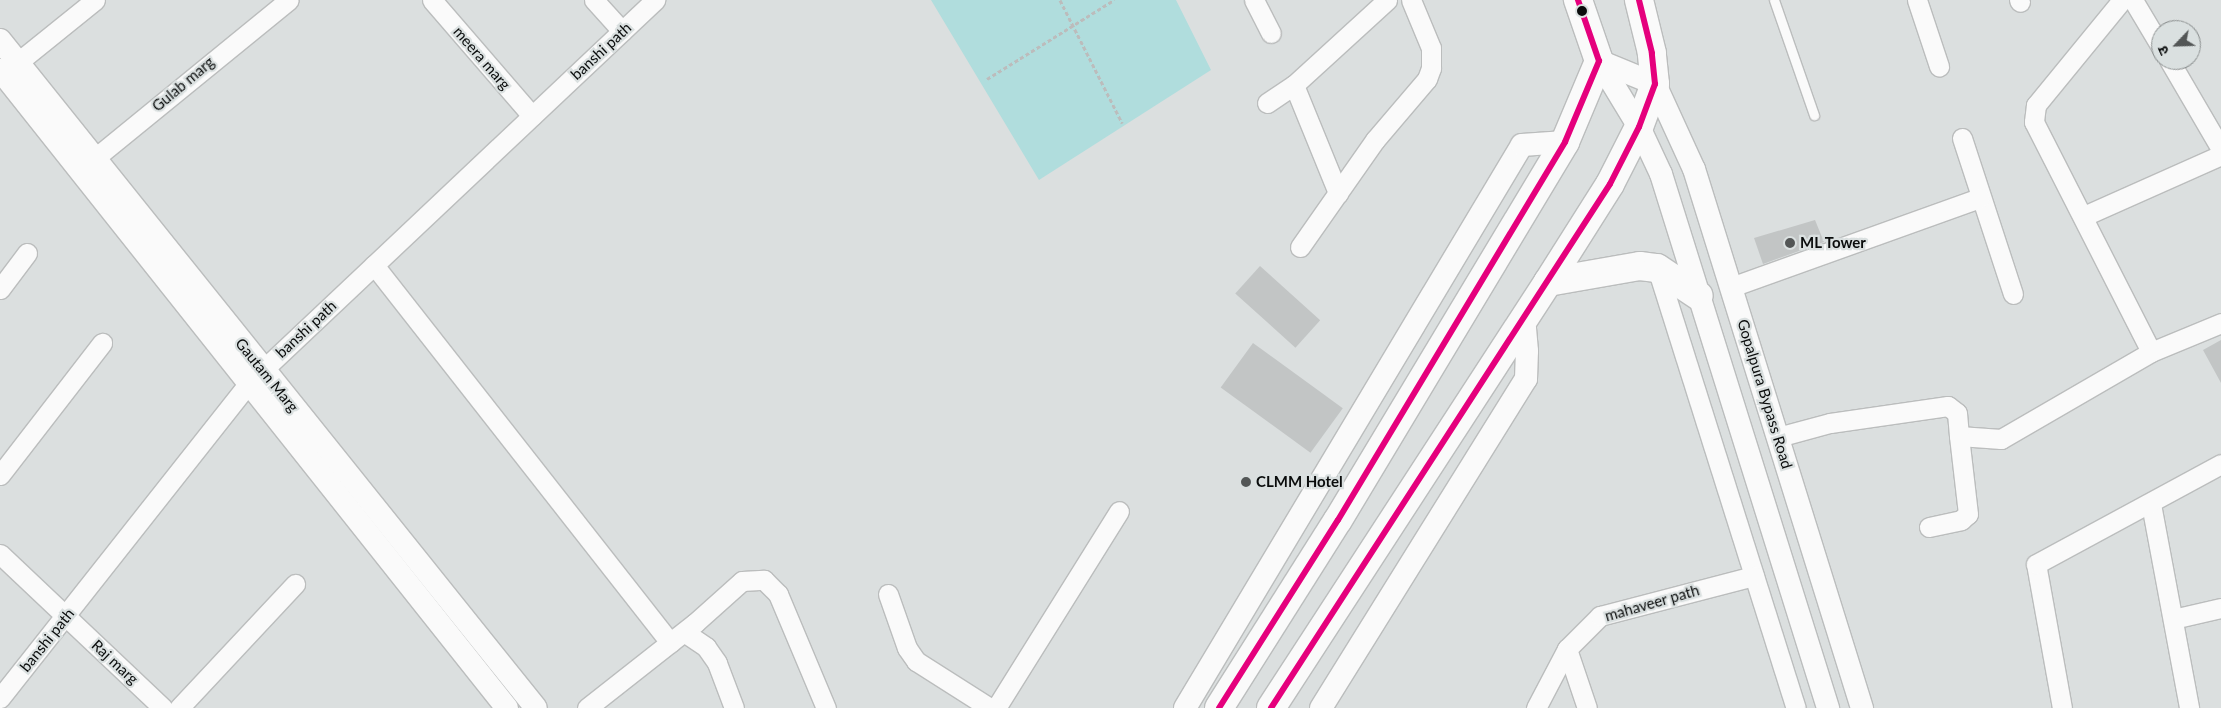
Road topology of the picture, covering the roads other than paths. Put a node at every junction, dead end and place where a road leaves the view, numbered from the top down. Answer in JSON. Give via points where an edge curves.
{"nodes":[{"id":1,"x":95,"y":0,"type":"edge"},
{"id":2,"x":289,"y":0,"type":"edge"},
{"id":3,"x":432,"y":0,"type":"edge"},
{"id":4,"x":594,"y":0,"type":"edge"},
{"id":5,"x":655,"y":0,"type":"edge"},
{"id":6,"x":1254,"y":0,"type":"edge"},
{"id":7,"x":1387,"y":0,"type":"edge"},
{"id":8,"x":1411,"y":0,"type":"edge"},
{"id":9,"x":1578,"y":0,"type":"edge"},
{"id":10,"x":1639,"y":0,"type":"edge"},
{"id":11,"x":1774,"y":0,"type":"edge"},
{"id":12,"x":1917,"y":0,"type":"edge"},
{"id":13,"x":2122,"y":0,"type":"edge"},
{"id":14,"x":2133,"y":0,"type":"edge"},
{"id":15,"x":2151,"y":30,"type":"edge"},
{"id":16,"x":622,"y":31,"type":"junction"},
{"id":17,"x":1271,"y":33,"type":"dead end"},
{"id":18,"x":0,"y":40,"type":"edge"},
{"id":19,"x":1599,"y":61,"type":"junction"},
{"id":20,"x":1939,"y":66,"type":"dead end"},
{"id":21,"x":2174,"y":70,"type":"edge"},
{"id":22,"x":5,"y":71,"type":"edge"},
{"id":23,"x":1655,"y":84,"type":"junction"},
{"id":24,"x":1294,"y":85,"type":"junction"},
{"id":25,"x":1267,"y":103,"type":"dead end"},
{"id":26,"x":1814,"y":115,"type":"dead end"},
{"id":27,"x":532,"y":116,"type":"junction"},
{"id":28,"x":1639,"y":127,"type":"junction"},
{"id":29,"x":1962,"y":138,"type":"dead end"},
{"id":30,"x":1565,"y":142,"type":"junction"},
{"id":31,"x":2221,"y":149,"type":"edge"},
{"id":32,"x":2221,"y":155,"type":"edge"},
{"id":33,"x":87,"y":164,"type":"junction"},
{"id":34,"x":1338,"y":193,"type":"junction"},
{"id":35,"x":1980,"y":198,"type":"junction"},
{"id":36,"x":2084,"y":216,"type":"junction"},
{"id":37,"x":1300,"y":247,"type":"dead end"},
{"id":38,"x":28,"y":253,"type":"dead end"},
{"id":39,"x":374,"y":265,"type":"junction"},
{"id":40,"x":1657,"y":268,"type":"junction"},
{"id":41,"x":1548,"y":282,"type":"junction"},
{"id":42,"x":1731,"y":287,"type":"junction"},
{"id":43,"x":0,"y":288,"type":"edge"},
{"id":44,"x":2013,"y":294,"type":"dead end"},
{"id":45,"x":1699,"y":296,"type":"junction"},
{"id":46,"x":1524,"y":319,"type":"junction"},
{"id":47,"x":2221,"y":323,"type":"edge"},
{"id":48,"x":102,"y":343,"type":"dead end"},
{"id":49,"x":2152,"y":352,"type":"junction"},
{"id":50,"x":255,"y":377,"type":"junction"},
{"id":51,"x":1959,"y":436,"type":"junction"},
{"id":52,"x":1778,"y":437,"type":"junction"},
{"id":53,"x":2221,"y":464,"type":"edge"},
{"id":54,"x":0,"y":475,"type":"edge"},
{"id":55,"x":2150,"y":504,"type":"junction"},
{"id":56,"x":1119,"y":511,"type":"dead end"},
{"id":57,"x":1929,"y":527,"type":"dead end"},
{"id":58,"x":0,"y":554,"type":"edge"},
{"id":59,"x":1754,"y":576,"type":"junction"},
{"id":60,"x":295,"y":584,"type":"dead end"},
{"id":61,"x":888,"y":594,"type":"dead end"},
{"id":62,"x":2221,"y":608,"type":"edge"},
{"id":63,"x":66,"y":617,"type":"junction"},
{"id":64,"x":2173,"y":619,"type":"junction"},
{"id":65,"x":677,"y":638,"type":"junction"},
{"id":66,"x":1567,"y":648,"type":"junction"},
{"id":67,"x":0,"y":698,"type":"edge"},
{"id":68,"x":163,"y":708,"type":"edge"},
{"id":69,"x":179,"y":708,"type":"edge"},
{"id":70,"x":507,"y":708,"type":"edge"},
{"id":71,"x":536,"y":708,"type":"edge"},
{"id":72,"x":587,"y":708,"type":"edge"},
{"id":73,"x":734,"y":708,"type":"edge"},
{"id":74,"x":826,"y":708,"type":"edge"},
{"id":75,"x":990,"y":708,"type":"edge"},
{"id":76,"x":996,"y":708,"type":"edge"},
{"id":77,"x":1184,"y":708,"type":"edge"},
{"id":78,"x":1219,"y":708,"type":"edge"},
{"id":79,"x":1271,"y":708,"type":"edge"},
{"id":80,"x":1321,"y":708,"type":"edge"},
{"id":81,"x":1536,"y":708,"type":"edge"},
{"id":82,"x":1587,"y":708,"type":"edge"},
{"id":83,"x":1796,"y":708,"type":"edge"},
{"id":84,"x":1828,"y":708,"type":"edge"},
{"id":85,"x":1862,"y":708,"type":"edge"},
{"id":86,"x":2062,"y":708,"type":"edge"},
{"id":87,"x":2189,"y":708,"type":"edge"}],
"edges":[{"from":1,"to":22,"type":"street"},
{"from":2,"to":33,"type":"street","name":"Gulab marg"},
{"from":3,"to":27,"type":"street","name":"meera marg"},
{"from":4,"to":16,"type":"street"},
{"from":5,"to":16,"type":"street","name":"banshi path"},
{"from":6,"to":17,"type":"street"},
{"from":7,"to":24,"type":"street"},
{"from":8,"to":34,"type":"street","via":[[1431,48],[1429,73]]},
{"from":9,"to":19,"type":"highway"},
{"from":10,"to":23,"type":"highway","via":[[1652,53]]},
{"from":11,"to":26,"type":"lane"},
{"from":12,"to":20,"type":"street"},
{"from":13,"to":36,"type":"street","via":[[2036,105],[2034,122]]},
{"from":14,"to":15,"type":"street"},
{"from":16,"to":27,"type":"street","name":"banshi path"},
{"from":18,"to":22,"type":"street","name":"Gautam Marg"},
{"from":19,"to":23,"type":"street"},
{"from":19,"to":28,"type":"street"},
{"from":19,"to":30,"type":"highway"},
{"from":21,"to":31,"type":"street"},
{"from":22,"to":33,"type":"street","name":"Gautam Marg"},
{"from":23,"to":28,"type":"highway"},
{"from":23,"to":42,"type":"street","name":"Gopalpura Bypass Road","via":[[1694,169]]},
{"from":24,"to":25,"type":"street"},
{"from":24,"to":34,"type":"street"},
{"from":27,"to":39,"type":"street","name":"banshi path"},
{"from":28,"to":41,"type":"highway","via":[[1610,184]]},
{"from":28,"to":45,"type":"street","via":[[1661,174]]},
{"from":29,"to":35,"type":"street"},
{"from":30,"to":77,"type":"street","via":[[1522,145]]},
{"from":30,"to":78,"type":"highway","via":[[1369,470]]},
{"from":32,"to":36,"type":"street"},
{"from":33,"to":50,"type":"street","name":"Gautam Marg"},
{"from":34,"to":37,"type":"street"},
{"from":35,"to":42,"type":"street"},
{"from":35,"to":44,"type":"street"},
{"from":36,"to":49,"type":"street"},
{"from":38,"to":43,"type":"street"},
{"from":39,"to":50,"type":"street","name":"banshi path"},
{"from":39,"to":65,"type":"street"},
{"from":40,"to":41,"type":"highway","via":[[1640,266]]},
{"from":40,"to":45,"type":"highway"},
{"from":40,"to":59,"type":"street"},
{"from":41,"to":46,"type":"highway"},
{"from":42,"to":52,"type":"street","name":"Gopalpura Bypass Road"},
{"from":45,"to":84,"type":"street"},
{"from":46,"to":79,"type":"highway"},
{"from":46,"to":80,"type":"street","via":[[1526,379]]},
{"from":47,"to":49,"type":"street"},
{"from":48,"to":54,"type":"street"},
{"from":49,"to":51,"type":"street","via":[[2001,440]]},
{"from":50,"to":63,"type":"street","name":"banshi path"},
{"from":50,"to":70,"type":"street"},
{"from":50,"to":71,"type":"street","name":"Gautam Marg"},
{"from":51,"to":52,"type":"street","via":[[1957,413],[1948,406],[1830,422]]},
{"from":51,"to":57,"type":"street","via":[[1968,514],[1960,520]]},
{"from":52,"to":85,"type":"street","name":"Gopalpura Bypass Road"},
{"from":53,"to":55,"type":"street"},
{"from":55,"to":64,"type":"street"},
{"from":55,"to":86,"type":"street","via":[[2036,564]]},
{"from":56,"to":76,"type":"street"},
{"from":58,"to":63,"type":"street","name":"Raj marg"},
{"from":59,"to":66,"type":"street","name":"mahaveer path","via":[[1600,616]]},
{"from":59,"to":83,"type":"street"},
{"from":60,"to":69,"type":"street"},
{"from":61,"to":75,"type":"street","via":[[907,648],[916,661]]},
{"from":62,"to":64,"type":"street"},
{"from":63,"to":67,"type":"street","name":"banshi path"},
{"from":63,"to":68,"type":"street","name":"Raj marg"},
{"from":64,"to":87,"type":"street"},
{"from":65,"to":72,"type":"street"},
{"from":65,"to":73,"type":"street","via":[[706,647],[717,663]]},
{"from":65,"to":74,"type":"street","via":[[742,581],[764,580],[778,594]]},
{"from":66,"to":81,"type":"street","name":"mahaveer path"},
{"from":66,"to":82,"type":"street"}]}
